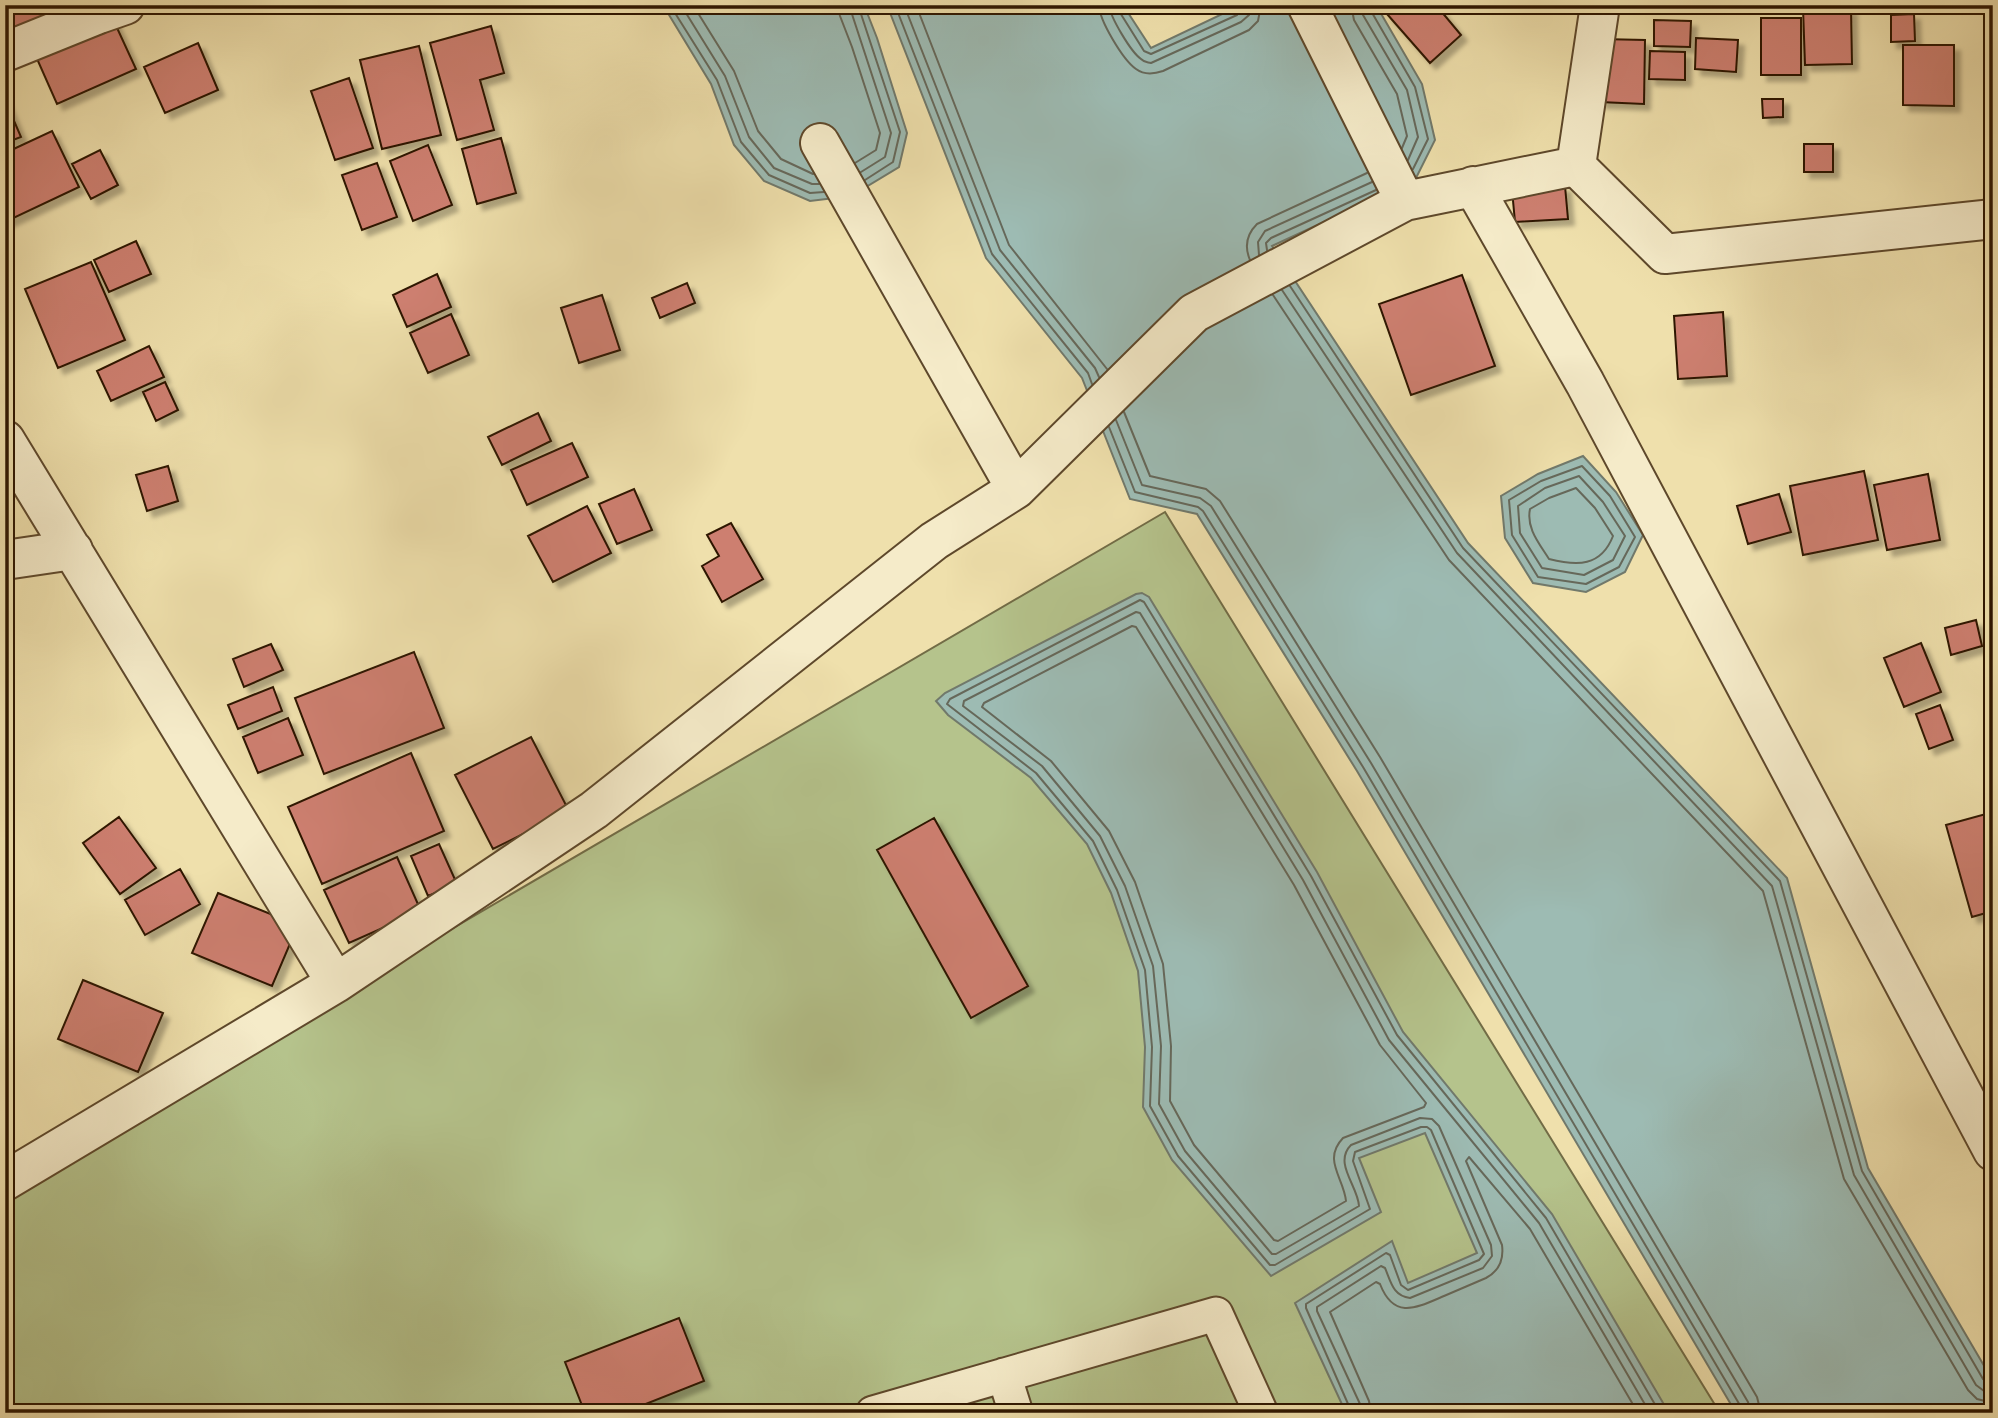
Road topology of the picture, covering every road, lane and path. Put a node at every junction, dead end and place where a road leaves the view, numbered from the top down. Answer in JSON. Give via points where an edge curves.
{"nodes":[{"id":1,"x":125,"y":5,"type":"edge"},
{"id":2,"x":1307,"y":5,"type":"edge"},
{"id":3,"x":1600,"y":5,"type":"edge"},
{"id":4,"x":5,"y":52,"type":"edge"},
{"id":5,"x":820,"y":142,"type":"dead end"},
{"id":6,"x":1576,"y":166,"type":"junction"},
{"id":7,"x":1473,"y":187,"type":"junction"},
{"id":8,"x":1405,"y":201,"type":"junction"},
{"id":9,"x":1993,"y":219,"type":"edge"},
{"id":10,"x":5,"y":440,"type":"edge"},
{"id":11,"x":1016,"y":489,"type":"junction"},
{"id":12,"x":73,"y":550,"type":"junction"},
{"id":13,"x":5,"y":561,"type":"edge"},
{"id":14,"x":336,"y":983,"type":"junction"},
{"id":15,"x":1993,"y":1151,"type":"edge"},
{"id":16,"x":5,"y":1181,"type":"edge"},
{"id":17,"x":1004,"y":1375,"type":"junction"},
{"id":18,"x":873,"y":1413,"type":"edge"},
{"id":19,"x":1016,"y":1413,"type":"edge"},
{"id":20,"x":1261,"y":1413,"type":"edge"}],
"edges":[{"from":1,"to":4,"type":"street"},
{"from":2,"to":8,"type":"street"},
{"from":3,"to":6,"type":"street"},
{"from":5,"to":11,"type":"street"},
{"from":6,"to":7,"type":"street"},
{"from":6,"to":9,"type":"street","via":[[1665,254]]},
{"from":7,"to":8,"type":"street"},
{"from":7,"to":15,"type":"street","via":[[1585,383]]},
{"from":8,"to":11,"type":"street","via":[[1194,313]]},
{"from":10,"to":12,"type":"street"},
{"from":11,"to":14,"type":"street","via":[[934,541],[594,810]]},
{"from":12,"to":13,"type":"street"},
{"from":12,"to":14,"type":"street"},
{"from":14,"to":16,"type":"street"},
{"from":17,"to":18,"type":"street"},
{"from":17,"to":19,"type":"street"},
{"from":17,"to":20,"type":"street","via":[[1216,1314]]}]}
